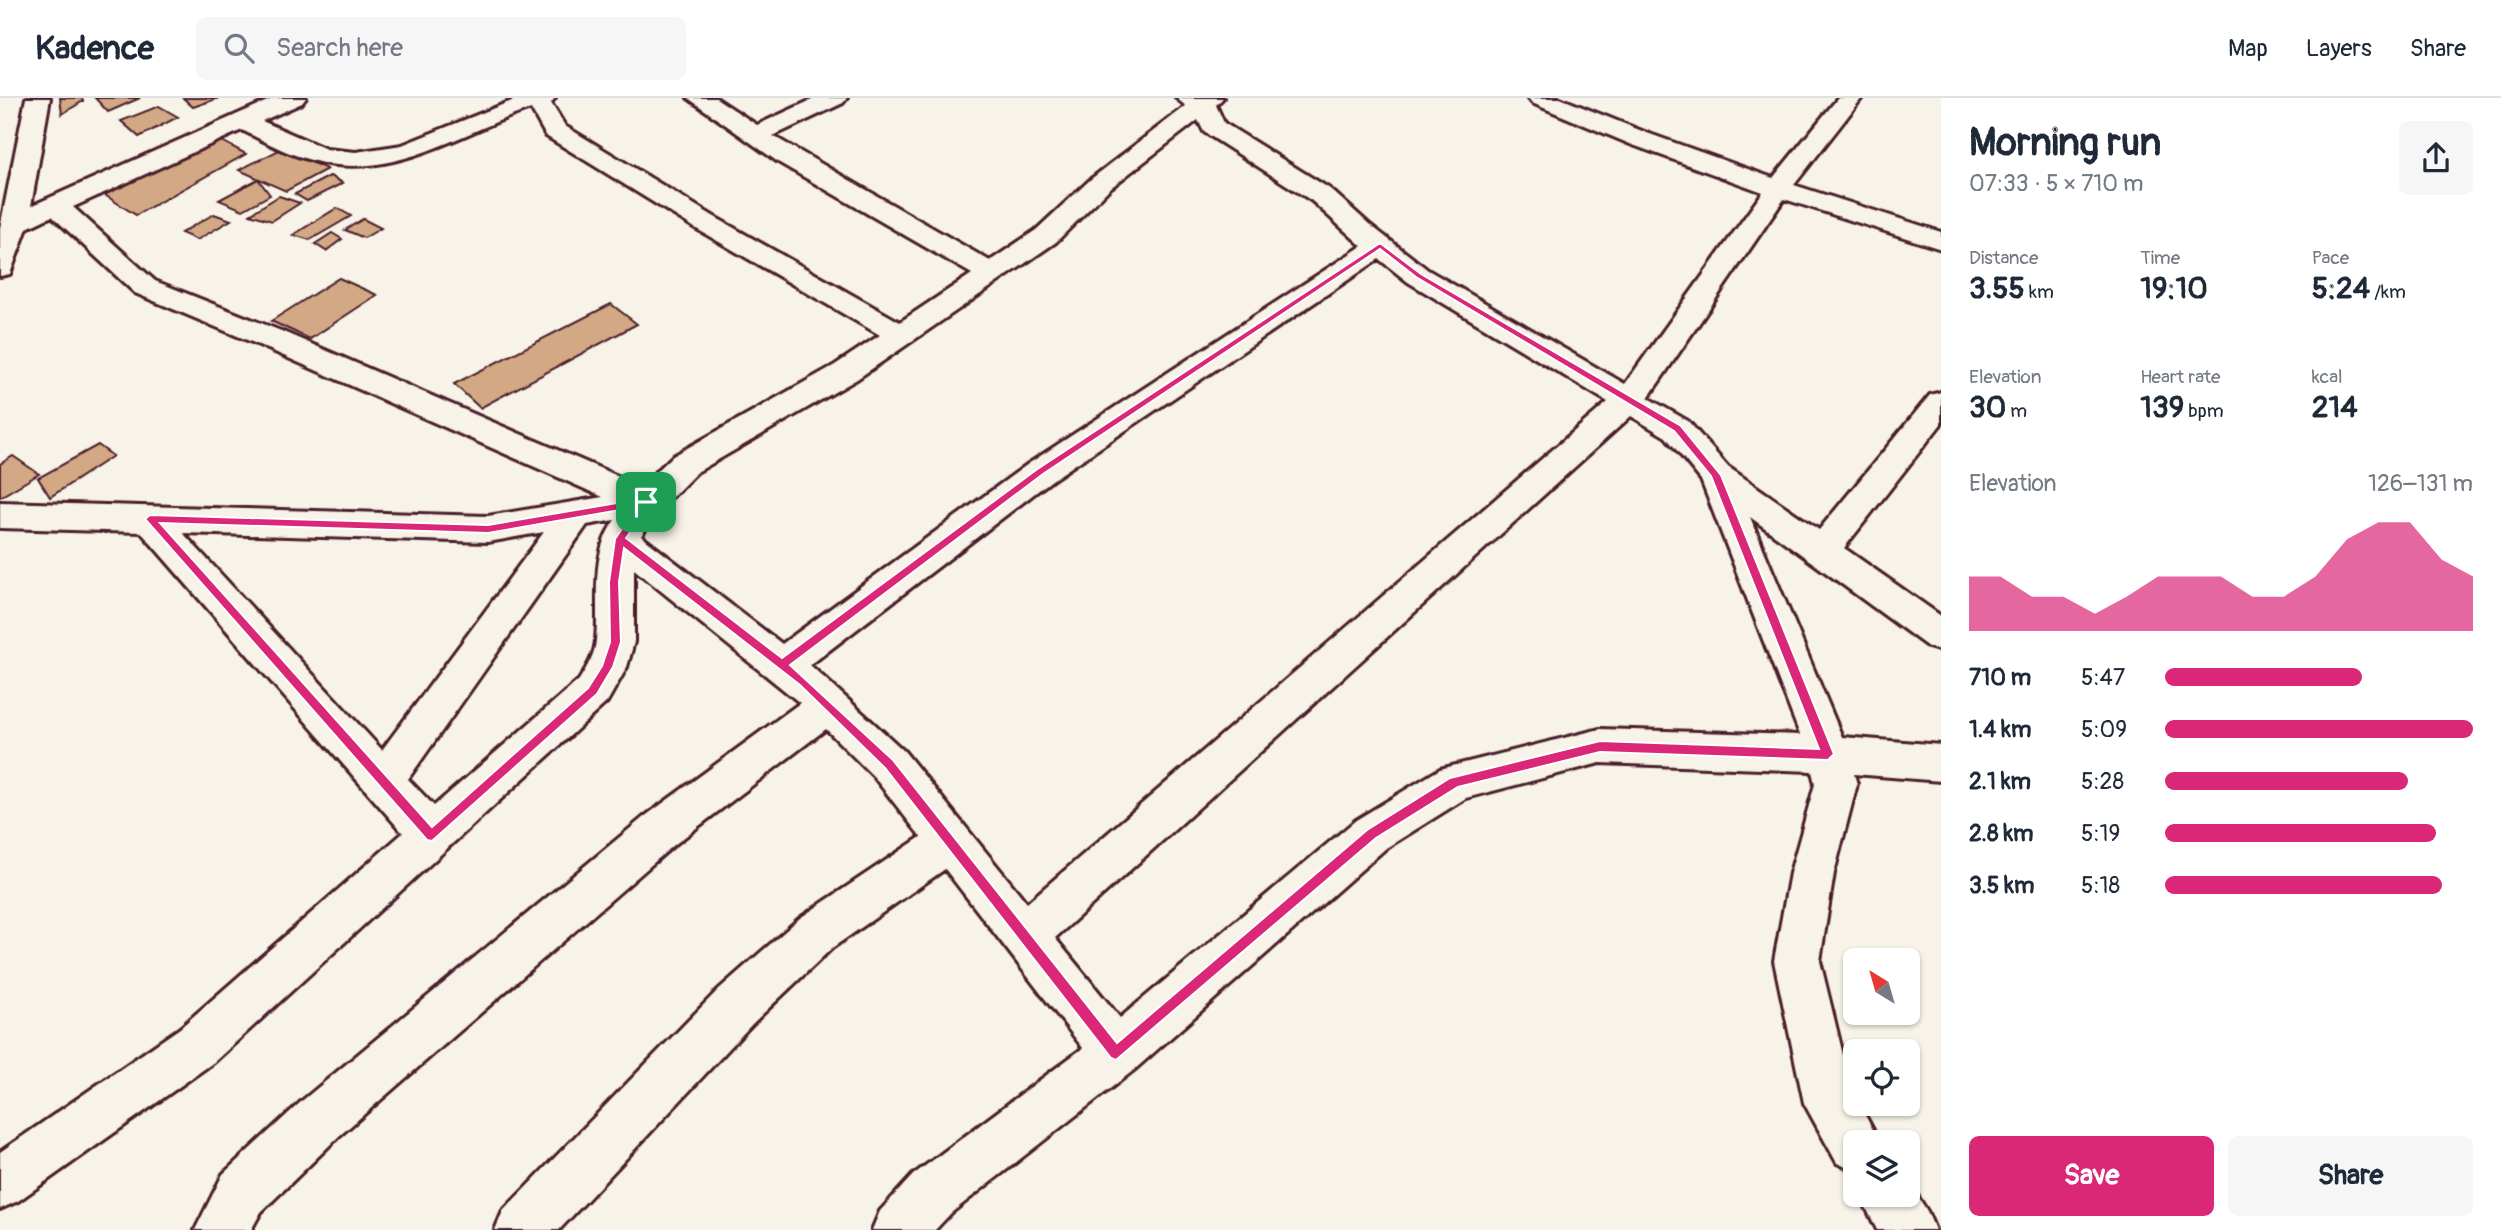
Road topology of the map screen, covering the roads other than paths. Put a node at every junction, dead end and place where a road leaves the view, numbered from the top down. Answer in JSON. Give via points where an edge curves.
{"nodes":[{"id":1,"x":294,"y":98,"type":"edge"},
{"id":2,"x":539,"y":98,"type":"edge"},
{"id":3,"x":701,"y":98,"type":"edge"},
{"id":4,"x":835,"y":98,"type":"edge"},
{"id":5,"x":1540,"y":98,"type":"edge"},
{"id":6,"x":1850,"y":98,"type":"edge"},
{"id":7,"x":1201,"y":100,"type":"edge"},
{"id":8,"x":28,"y":110,"type":"edge"},
{"id":9,"x":243,"y":122,"type":"junction"},
{"id":10,"x":756,"y":135,"type":"junction"},
{"id":11,"x":1778,"y":190,"type":"junction"},
{"id":12,"x":12,"y":205,"type":"edge"},
{"id":13,"x":55,"y":205,"type":"junction"},
{"id":14,"x":1941,"y":241,"type":"edge"},
{"id":15,"x":1380,"y":246,"type":"junction"},
{"id":16,"x":0,"y":268,"type":"edge"},
{"id":17,"x":991,"y":273,"type":"junction"},
{"id":18,"x":901,"y":335,"type":"junction"},
{"id":19,"x":1629,"y":401,"type":"junction"},
{"id":20,"x":1941,"y":402,"type":"edge"},
{"id":21,"x":1716,"y":475,"type":"junction"},
{"id":22,"x":646,"y":502,"type":"junction"},
{"id":23,"x":576,"y":514,"type":"junction"},
{"id":24,"x":0,"y":515,"type":"edge"},
{"id":25,"x":150,"y":519,"type":"junction"},
{"id":26,"x":620,"y":539,"type":"junction"},
{"id":27,"x":1821,"y":552,"type":"junction"},
{"id":28,"x":1941,"y":636,"type":"edge"},
{"id":29,"x":782,"y":664,"type":"junction"},
{"id":30,"x":828,"y":705,"type":"junction"},
{"id":31,"x":1828,"y":754,"type":"junction"},
{"id":32,"x":1941,"y":763,"type":"edge"},
{"id":33,"x":383,"y":781,"type":"junction"},
{"id":34,"x":432,"y":835,"type":"junction"},
{"id":35,"x":950,"y":841,"type":"junction"},
{"id":36,"x":1024,"y":935,"type":"junction"},
{"id":37,"x":1116,"y":1053,"type":"junction"},
{"id":38,"x":1846,"y":1130,"type":"edge"},
{"id":39,"x":0,"y":1184,"type":"edge"},
{"id":40,"x":1894,"y":1207,"type":"edge"},
{"id":41,"x":222,"y":1230,"type":"edge"},
{"id":42,"x":522,"y":1230,"type":"edge"},
{"id":43,"x":899,"y":1230,"type":"edge"},
{"id":44,"x":1908,"y":1230,"type":"edge"}],
"edges":[{"from":1,"to":9,"type":"street"},
{"from":2,"to":9,"type":"street","via":[[431,143],[371,160],[327,157]]},
{"from":2,"to":18,"type":"street","via":[[555,131]]},
{"from":3,"to":10,"type":"street"},
{"from":4,"to":10,"type":"street"},
{"from":5,"to":11,"type":"street","via":[[1607,128]]},
{"from":6,"to":11,"type":"street"},
{"from":7,"to":15,"type":"street","via":[[1213,127],[1321,195]]},
{"from":7,"to":17,"type":"street","via":[[1046,236]]},
{"from":8,"to":12,"type":"street"},
{"from":9,"to":13,"type":"street"},
{"from":10,"to":17,"type":"street"},
{"from":11,"to":14,"type":"street"},
{"from":11,"to":19,"type":"street"},
{"from":12,"to":13,"type":"street"},
{"from":12,"to":16,"type":"street"},
{"from":13,"to":22,"type":"street","via":[[145,287]]},
{"from":15,"to":19,"type":"street","via":[[1419,276]]},
{"from":15,"to":29,"type":"street","via":[[1040,472]]},
{"from":17,"to":18,"type":"street"},
{"from":18,"to":22,"type":"street","via":[[846,372],[685,464]]},
{"from":19,"to":21,"type":"street","via":[[1677,429]]},
{"from":19,"to":36,"type":"street"},
{"from":20,"to":27,"type":"street"},
{"from":21,"to":27,"type":"street"},
{"from":21,"to":31,"type":"street"},
{"from":22,"to":23,"type":"street"},
{"from":22,"to":26,"type":"street"},
{"from":23,"to":25,"type":"street","via":[[488,529]]},
{"from":23,"to":33,"type":"street"},
{"from":24,"to":25,"type":"street"},
{"from":25,"to":33,"type":"street"},
{"from":26,"to":29,"type":"street"},
{"from":26,"to":34,"type":"street","via":[[614,582],[615,642],[593,691]]},
{"from":27,"to":28,"type":"street"},
{"from":29,"to":30,"type":"street"},
{"from":30,"to":35,"type":"street","via":[[889,764]]},
{"from":30,"to":41,"type":"street","via":[[659,831],[321,1118],[242,1193]]},
{"from":31,"to":32,"type":"street"},
{"from":31,"to":37,"type":"street","via":[[1600,746],[1455,782],[1371,834]]},
{"from":31,"to":38,"type":"street","via":[[1836,784],[1812,873],[1797,961],[1829,1103]]},
{"from":33,"to":34,"type":"street"},
{"from":34,"to":39,"type":"street","via":[[197,1045]]},
{"from":35,"to":36,"type":"street"},
{"from":35,"to":42,"type":"street","via":[[816,933],[735,1007]]},
{"from":36,"to":37,"type":"street"},
{"from":37,"to":43,"type":"street","via":[[932,1194]]},
{"from":40,"to":44,"type":"street"}]}
